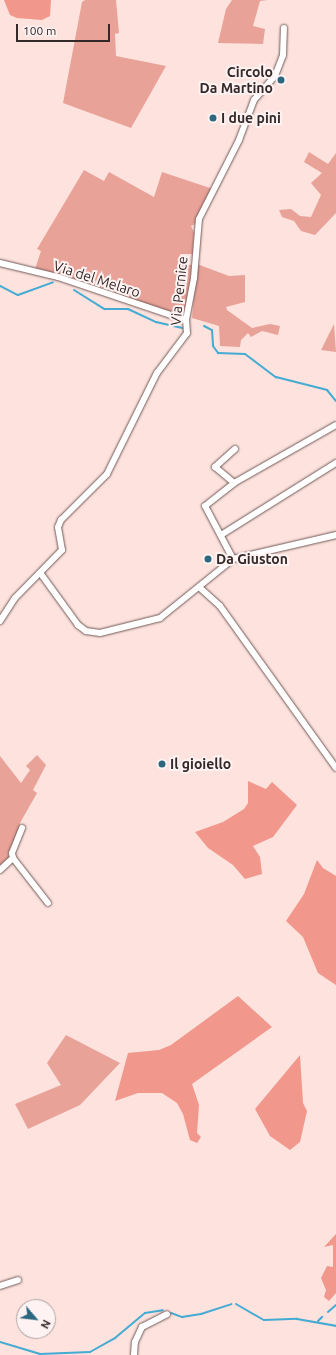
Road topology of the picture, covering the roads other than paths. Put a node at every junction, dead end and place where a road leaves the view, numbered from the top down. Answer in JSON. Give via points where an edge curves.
{"nodes":[{"id":1,"x":284,"y":28,"type":"dead end"},
{"id":2,"x":0,"y":262,"type":"edge"},
{"id":3,"x":187,"y":322,"type":"junction"},
{"id":4,"x":336,"y":425,"type":"edge"},
{"id":5,"x":234,"y":449,"type":"dead end"},
{"id":6,"x":336,"y":462,"type":"edge"},
{"id":7,"x":234,"y":483,"type":"junction"},
{"id":8,"x":221,"y":535,"type":"junction"},
{"id":9,"x":336,"y":535,"type":"edge"},
{"id":10,"x":234,"y":559,"type":"junction"},
{"id":11,"x":40,"y":574,"type":"junction"},
{"id":12,"x":199,"y":587,"type":"junction"},
{"id":13,"x":0,"y":621,"type":"edge"},
{"id":14,"x":336,"y":768,"type":"edge"},
{"id":15,"x":22,"y":828,"type":"dead end"},
{"id":16,"x":13,"y":858,"type":"junction"},
{"id":17,"x":0,"y":870,"type":"edge"},
{"id":18,"x":48,"y":903,"type":"dead end"},
{"id":19,"x":18,"y":1280,"type":"dead end"},
{"id":20,"x":0,"y":1286,"type":"edge"},
{"id":21,"x":166,"y":1314,"type":"dead end"},
{"id":22,"x":134,"y":1355,"type":"edge"}],
"edges":[{"from":1,"to":3,"type":"street","name":"Via Pernice","via":[[283,54],[276,76],[254,100],[239,140],[199,219]]},
{"from":2,"to":3,"type":"street","name":"Via del Melaro","via":[[58,277]]},
{"from":3,"to":11,"type":"street","name":"Via Pernice","via":[[187,333],[156,373],[107,474],[61,520],[58,527],[62,550]]},
{"from":4,"to":7,"type":"street"},
{"from":5,"to":7,"type":"street","via":[[215,467]]},
{"from":6,"to":8,"type":"street"},
{"from":7,"to":8,"type":"street","via":[[205,506]]},
{"from":8,"to":10,"type":"street"},
{"from":9,"to":10,"type":"street"},
{"from":10,"to":12,"type":"street"},
{"from":11,"to":12,"type":"street","via":[[72,619],[81,628],[92,632],[160,618]]},
{"from":11,"to":13,"type":"street","via":[[15,598]]},
{"from":12,"to":14,"type":"street","via":[[220,606]]},
{"from":15,"to":16,"type":"street","via":[[12,853]]},
{"from":16,"to":17,"type":"street"},
{"from":16,"to":18,"type":"street"},
{"from":19,"to":20,"type":"street"},
{"from":21,"to":22,"type":"street","via":[[142,1328],[135,1342]]}]}
